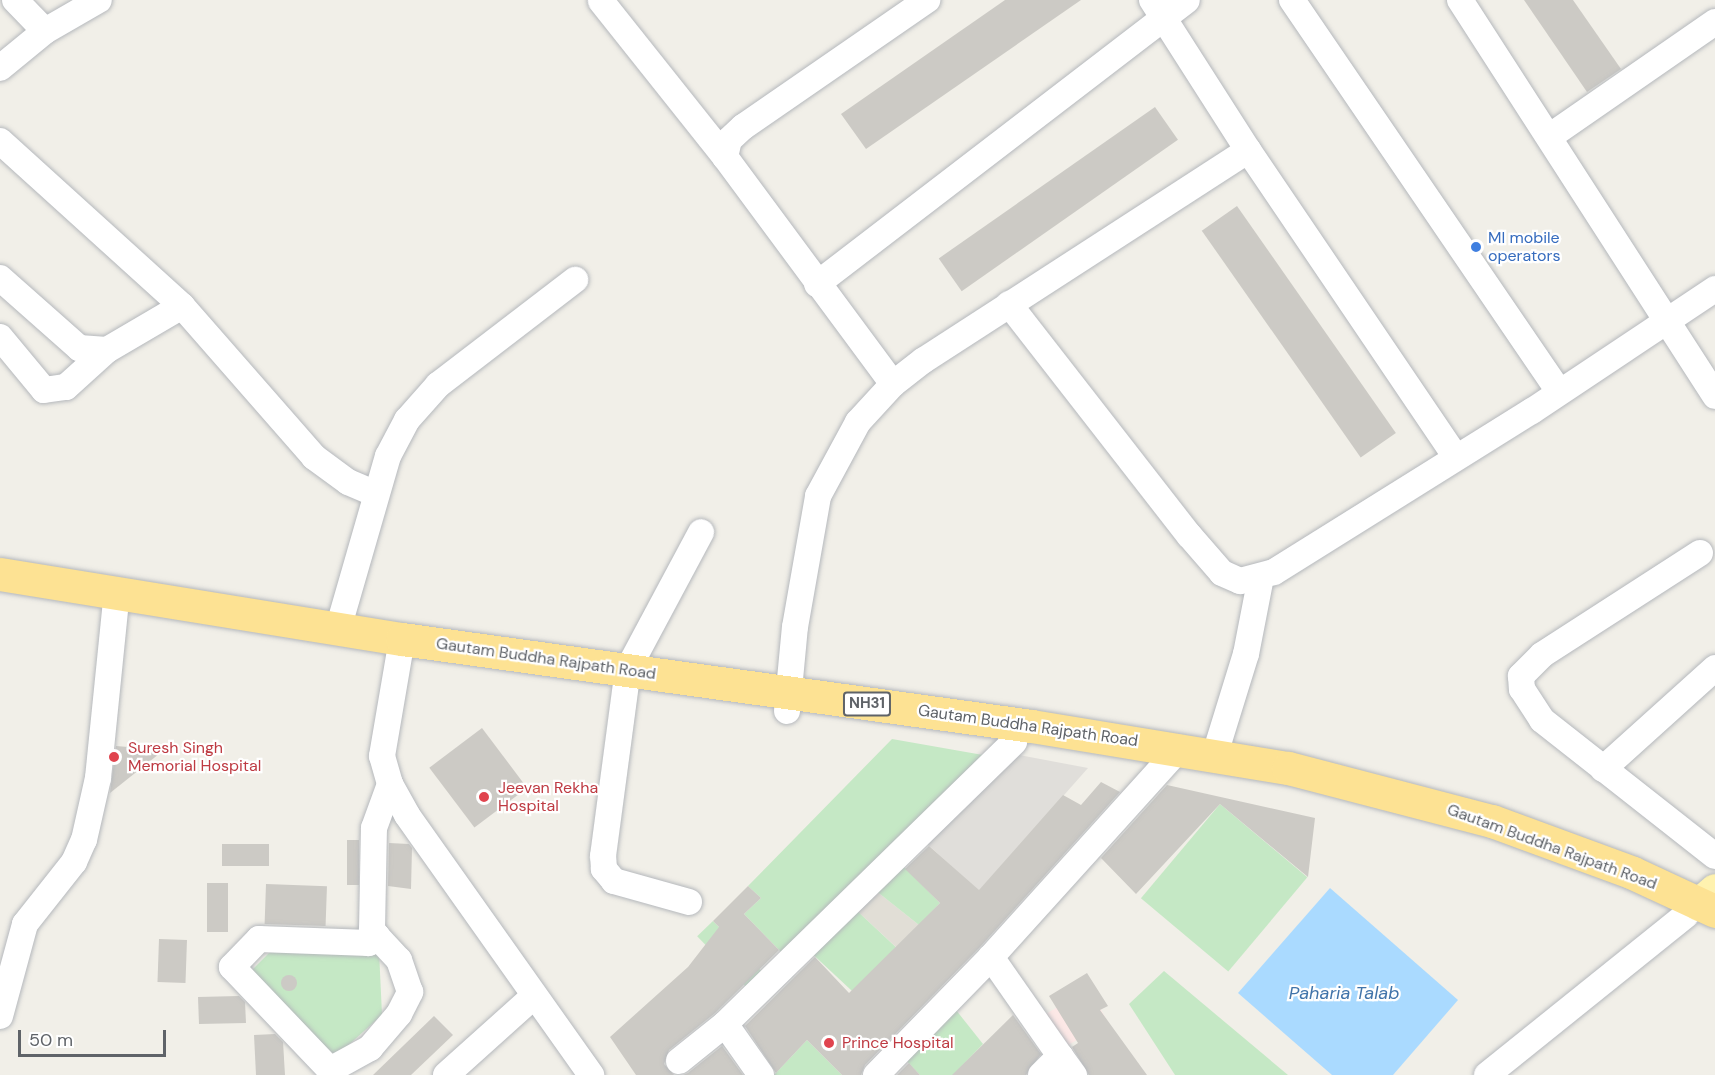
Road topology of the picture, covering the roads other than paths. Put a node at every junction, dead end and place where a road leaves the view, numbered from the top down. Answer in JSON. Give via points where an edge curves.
{"nodes":[{"id":1,"x":15,"y":0,"type":"edge"},
{"id":2,"x":99,"y":0,"type":"edge"},
{"id":3,"x":927,"y":0,"type":"edge"},
{"id":4,"x":1187,"y":0,"type":"edge"},
{"id":5,"x":1292,"y":0,"type":"edge"},
{"id":6,"x":1460,"y":0,"type":"edge"},
{"id":7,"x":602,"y":1,"type":"edge"},
{"id":8,"x":1158,"y":9,"type":"edge"},
{"id":9,"x":1715,"y":22,"type":"edge"},
{"id":10,"x":45,"y":31,"type":"junction"},
{"id":11,"x":0,"y":68,"type":"edge"},
{"id":12,"x":1549,"y":137,"type":"junction"},
{"id":13,"x":0,"y":141,"type":"edge"},
{"id":14,"x":1248,"y":150,"type":"junction"},
{"id":15,"x":724,"y":157,"type":"junction"},
{"id":16,"x":0,"y":278,"type":"edge"},
{"id":17,"x":575,"y":280,"type":"dead end"},
{"id":18,"x":817,"y":284,"type":"junction"},
{"id":19,"x":1715,"y":289,"type":"edge"},
{"id":20,"x":1009,"y":304,"type":"junction"},
{"id":21,"x":182,"y":306,"type":"junction"},
{"id":22,"x":1668,"y":320,"type":"junction"},
{"id":23,"x":0,"y":337,"type":"edge"},
{"id":24,"x":107,"y":350,"type":"junction"},
{"id":25,"x":893,"y":384,"type":"junction"},
{"id":26,"x":1559,"y":392,"type":"junction"},
{"id":27,"x":1715,"y":396,"type":"edge"},
{"id":28,"x":1456,"y":457,"type":"junction"},
{"id":29,"x":376,"y":495,"type":"junction"},
{"id":30,"x":701,"y":532,"type":"dead end"},
{"id":31,"x":1700,"y":553,"type":"dead end"},
{"id":32,"x":0,"y":574,"type":"edge"},
{"id":33,"x":1261,"y":577,"type":"junction"},
{"id":34,"x":0,"y":597,"type":"edge"},
{"id":35,"x":116,"y":602,"type":"junction"},
{"id":36,"x":338,"y":629,"type":"junction"},
{"id":37,"x":401,"y":646,"type":"junction"},
{"id":38,"x":1715,"y":668,"type":"edge"},
{"id":39,"x":627,"y":678,"type":"junction"},
{"id":40,"x":788,"y":702,"type":"junction"},
{"id":41,"x":1014,"y":742,"type":"junction"},
{"id":42,"x":1215,"y":754,"type":"junction"},
{"id":43,"x":1172,"y":757,"type":"junction"},
{"id":44,"x":1604,"y":769,"type":"junction"},
{"id":45,"x":390,"y":784,"type":"junction"},
{"id":46,"x":1715,"y":856,"type":"edge"},
{"id":47,"x":689,"y":902,"type":"dead end"},
{"id":48,"x":1706,"y":909,"type":"edge"},
{"id":49,"x":377,"y":936,"type":"junction"},
{"id":50,"x":991,"y":957,"type":"junction"},
{"id":51,"x":534,"y":996,"type":"junction"},
{"id":52,"x":0,"y":1016,"type":"edge"},
{"id":53,"x":725,"y":1024,"type":"junction"},
{"id":54,"x":679,"y":1061,"type":"dead end"},
{"id":55,"x":1067,"y":1066,"type":"edge"},
{"id":56,"x":446,"y":1075,"type":"edge"},
{"id":57,"x":591,"y":1075,"type":"edge"},
{"id":58,"x":760,"y":1075,"type":"edge"},
{"id":59,"x":876,"y":1075,"type":"edge"},
{"id":60,"x":1041,"y":1075,"type":"edge"},
{"id":61,"x":1487,"y":1075,"type":"edge"}],
"edges":[{"from":1,"to":10,"type":"street"},
{"from":2,"to":10,"type":"street"},
{"from":3,"to":15,"type":"street","via":[[742,127],[729,140]]},
{"from":4,"to":8,"type":"street"},
{"from":5,"to":26,"type":"street"},
{"from":6,"to":12,"type":"street"},
{"from":7,"to":15,"type":"street"},
{"from":8,"to":14,"type":"street"},
{"from":8,"to":18,"type":"street"},
{"from":9,"to":12,"type":"street"},
{"from":10,"to":11,"type":"street"},
{"from":12,"to":22,"type":"street"},
{"from":13,"to":21,"type":"street"},
{"from":14,"to":20,"type":"street"},
{"from":14,"to":28,"type":"street"},
{"from":15,"to":18,"type":"street"},
{"from":16,"to":24,"type":"street","via":[[79,348]]},
{"from":17,"to":29,"type":"street","via":[[438,385],[407,420],[388,456]]},
{"from":18,"to":25,"type":"street"},
{"from":19,"to":22,"type":"street"},
{"from":20,"to":25,"type":"street"},
{"from":20,"to":33,"type":"street","via":[[1222,573],[1240,581]]},
{"from":21,"to":24,"type":"street"},
{"from":21,"to":29,"type":"street","via":[[314,457],[348,482]]},
{"from":22,"to":26,"type":"street"},
{"from":22,"to":27,"type":"street"},
{"from":23,"to":24,"type":"street","via":[[44,390],[66,387]]},
{"from":25,"to":40,"type":"street","via":[[858,422],[818,496],[795,627]]},
{"from":26,"to":28,"type":"street"},
{"from":28,"to":33,"type":"street"},
{"from":29,"to":36,"type":"street"},
{"from":30,"to":39,"type":"street"},
{"from":31,"to":44,"type":"street","via":[[1542,655],[1521,676],[1522,689],[1542,720]]},
{"from":32,"to":35,"type":"highway","name":"Gautam Buddha Rajpath Road","number":"NH31"},
{"from":33,"to":42,"type":"street","via":[[1246,654]]},
{"from":34,"to":35,"type":"highway","number":"NH31"},
{"from":35,"to":36,"type":"highway","name":"Gautam Buddha Rajpath Road","number":"NH31"},
{"from":35,"to":37,"type":"highway","number":"NH31"},
{"from":35,"to":52,"type":"street","via":[[98,778],[84,840],[74,862],[25,924]]},
{"from":36,"to":37,"type":"highway","name":"Gautam Buddha Rajpath Road","number":"NH31"},
{"from":37,"to":39,"type":"highway","name":"Gautam Buddha Rajpath Road","number":"NH31"},
{"from":37,"to":45,"type":"street","via":[[382,756]]},
{"from":38,"to":44,"type":"street"},
{"from":39,"to":40,"type":"highway","name":"Gautam Buddha Rajpath Road","number":"NH31"},
{"from":39,"to":47,"type":"street","via":[[604,869],[614,881]]},
{"from":40,"to":41,"type":"highway","number":"NH31"},
{"from":40,"to":43,"type":"highway","name":"Gautam Buddha Rajpath Road","number":"NH31"},
{"from":41,"to":43,"type":"highway","number":"NH31"},
{"from":41,"to":53,"type":"street"},
{"from":42,"to":43,"type":"highway","name":"Gautam Buddha Rajpath Road","number":"NH31"},
{"from":42,"to":48,"type":"highway","name":"Gautam Buddha Rajpath Road","number":"NH31","via":[[1299,770],[1492,821],[1633,873]]},
{"from":43,"to":48,"type":"highway","number":"NH31","via":[[1447,825]]},
{"from":43,"to":50,"type":"street"},
{"from":44,"to":46,"type":"street"},
{"from":45,"to":49,"type":"street","via":[[374,828],[372,930]]},
{"from":45,"to":51,"type":"street","via":[[407,815]]},
{"from":48,"to":61,"type":"street"},
{"from":49,"to":49,"type":"street","via":[[369,942],[259,939],[232,967],[330,1070],[370,1048],[399,1014],[410,992],[399,960]]},
{"from":50,"to":55,"type":"street"},
{"from":50,"to":59,"type":"street"},
{"from":51,"to":56,"type":"street"},
{"from":51,"to":57,"type":"street"},
{"from":53,"to":54,"type":"street"},
{"from":53,"to":58,"type":"street"},
{"from":55,"to":60,"type":"street"}]}
